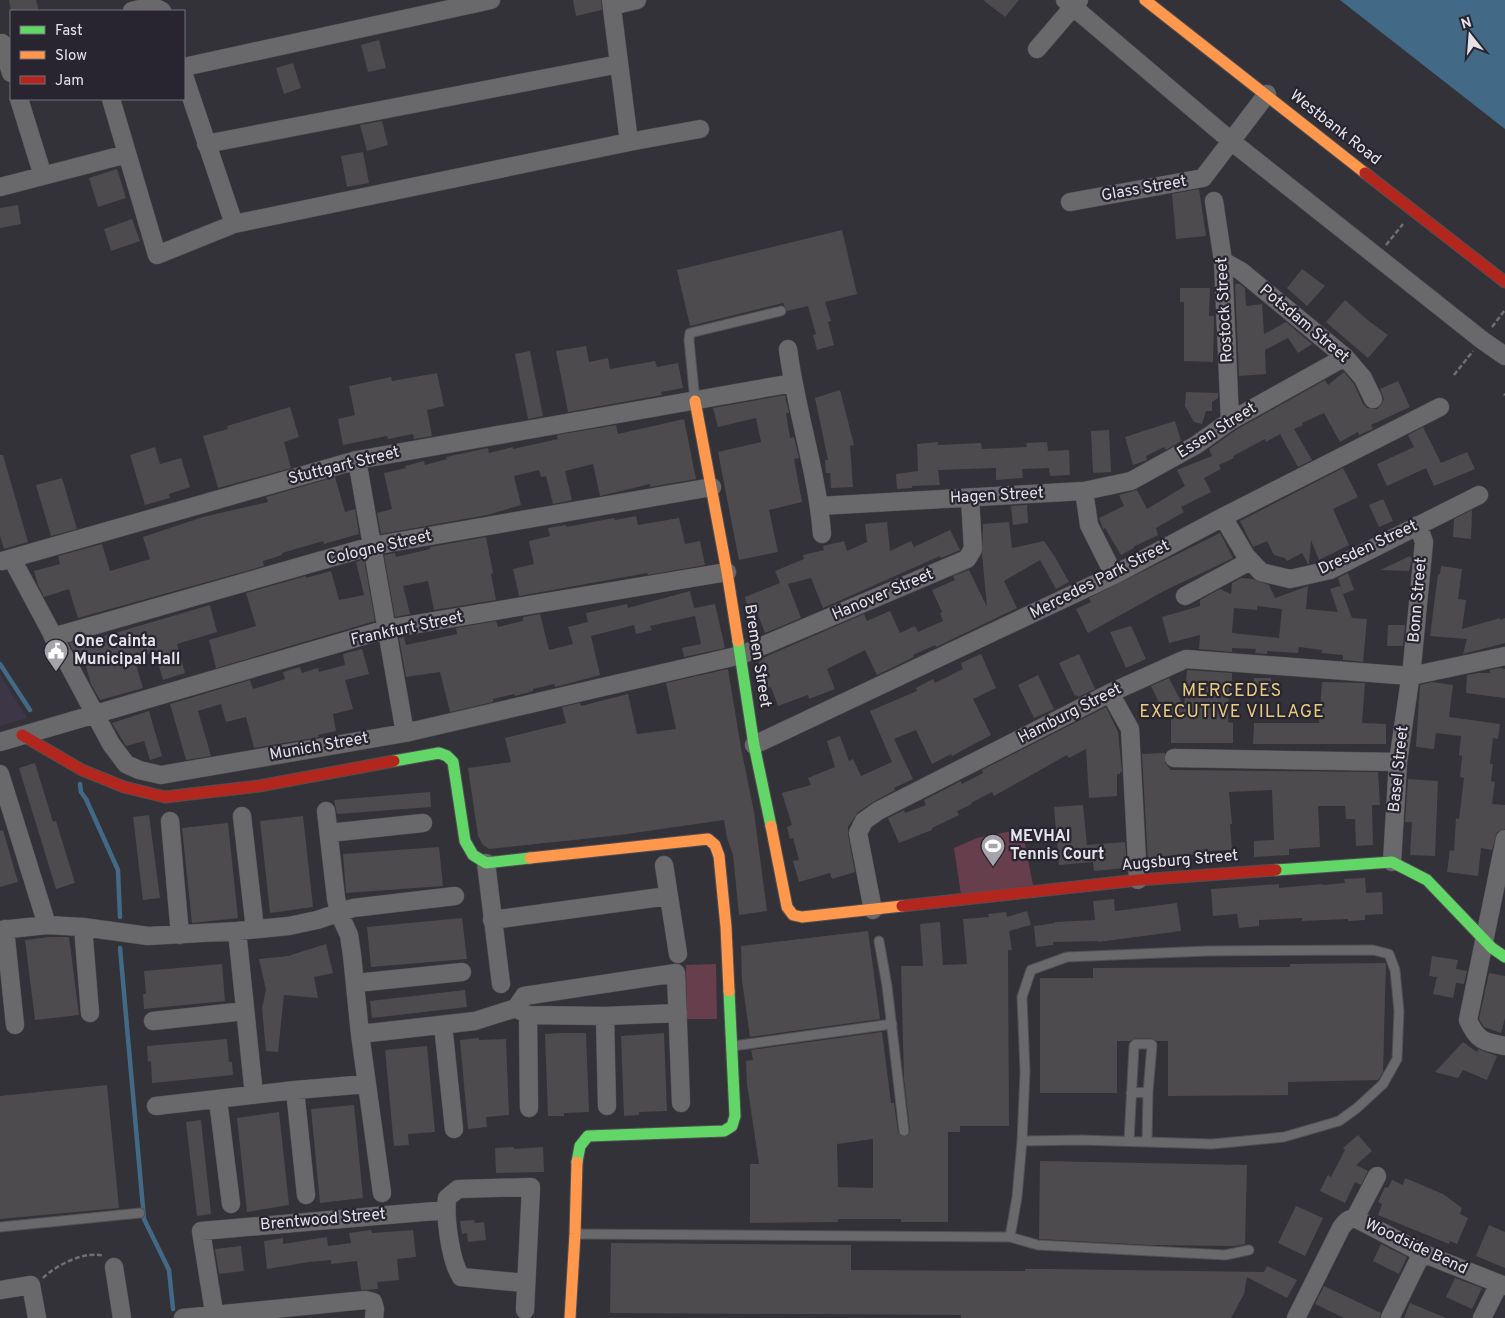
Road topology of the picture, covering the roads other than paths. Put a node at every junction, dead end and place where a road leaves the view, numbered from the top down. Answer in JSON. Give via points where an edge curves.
{"nodes":[{"id":1,"x":491,"y":0,"type":"edge"},
{"id":2,"x":637,"y":0,"type":"edge"},
{"id":3,"x":1144,"y":0,"type":"edge"},
{"id":4,"x":473,"y":2,"type":"edge"},
{"id":5,"x":1072,"y":2,"type":"edge"},
{"id":6,"x":611,"y":3,"type":"edge"},
{"id":7,"x":136,"y":10,"type":"edge"},
{"id":8,"x":160,"y":10,"type":"edge"},
{"id":9,"x":4,"y":43,"type":"edge"},
{"id":10,"x":1037,"y":49,"type":"dead end"},
{"id":11,"x":619,"y":64,"type":"junction"},
{"id":12,"x":185,"y":67,"type":"edge"},
{"id":13,"x":10,"y":69,"type":"edge"},
{"id":14,"x":185,"y":79,"type":"edge"},
{"id":15,"x":1267,"y":94,"type":"junction"},
{"id":16,"x":19,"y":100,"type":"edge"},
{"id":17,"x":111,"y":100,"type":"edge"},
{"id":18,"x":700,"y":129,"type":"dead end"},
{"id":19,"x":1231,"y":141,"type":"junction"},
{"id":20,"x":629,"y":142,"type":"junction"},
{"id":21,"x":206,"y":144,"type":"junction"},
{"id":22,"x":127,"y":154,"type":"junction"},
{"id":23,"x":43,"y":176,"type":"junction"},
{"id":24,"x":0,"y":187,"type":"edge"},
{"id":25,"x":1214,"y":201,"type":"dead end"},
{"id":26,"x":1070,"y":202,"type":"dead end"},
{"id":27,"x":234,"y":224,"type":"junction"},
{"id":28,"x":1223,"y":261,"type":"junction"},
{"id":29,"x":1505,"y":282,"type":"edge"},
{"id":30,"x":781,"y":310,"type":"dead end"},
{"id":31,"x":788,"y":349,"type":"dead end"},
{"id":32,"x":1505,"y":356,"type":"edge"},
{"id":33,"x":1345,"y":357,"type":"junction"},
{"id":34,"x":793,"y":383,"type":"junction"},
{"id":35,"x":1373,"y":399,"type":"dead end"},
{"id":36,"x":696,"y":401,"type":"junction"},
{"id":37,"x":1440,"y":406,"type":"dead end"},
{"id":38,"x":1230,"y":421,"type":"junction"},
{"id":39,"x":357,"y":460,"type":"junction"},
{"id":40,"x":712,"y":487,"type":"junction"},
{"id":41,"x":1084,"y":491,"type":"junction"},
{"id":42,"x":1479,"y":494,"type":"dead end"},
{"id":43,"x":970,"y":498,"type":"junction"},
{"id":44,"x":819,"y":506,"type":"junction"},
{"id":45,"x":1223,"y":516,"type":"junction"},
{"id":46,"x":1418,"y":525,"type":"junction"},
{"id":47,"x":822,"y":534,"type":"dead end"},
{"id":48,"x":372,"y":546,"type":"junction"},
{"id":49,"x":6,"y":560,"type":"edge"},
{"id":50,"x":1250,"y":561,"type":"junction"},
{"id":51,"x":727,"y":572,"type":"junction"},
{"id":52,"x":1114,"y":575,"type":"junction"},
{"id":53,"x":1185,"y":596,"type":"dead end"},
{"id":54,"x":387,"y":630,"type":"junction"},
{"id":55,"x":53,"y":637,"type":"junction"},
{"id":56,"x":741,"y":655,"type":"junction"},
{"id":57,"x":1505,"y":656,"type":"edge"},
{"id":58,"x":1411,"y":676,"type":"junction"},
{"id":59,"x":1110,"y":693,"type":"junction"},
{"id":60,"x":94,"y":714,"type":"junction"},
{"id":61,"x":405,"y":733,"type":"junction"},
{"id":62,"x":22,"y":735,"type":"junction"},
{"id":63,"x":0,"y":742,"type":"edge"},
{"id":64,"x":754,"y":745,"type":"junction"},
{"id":65,"x":1174,"y":758,"type":"dead end"},
{"id":66,"x":1398,"y":762,"type":"junction"},
{"id":67,"x":0,"y":774,"type":"edge"},
{"id":68,"x":326,"y":811,"type":"dead end"},
{"id":69,"x":242,"y":816,"type":"dead end"},
{"id":70,"x":170,"y":821,"type":"dead end"},
{"id":71,"x":423,"y":823,"type":"dead end"},
{"id":72,"x":329,"y":833,"type":"junction"},
{"id":73,"x":1505,"y":839,"type":"edge"},
{"id":74,"x":1392,"y":862,"type":"junction"},
{"id":75,"x":486,"y":863,"type":"junction"},
{"id":76,"x":664,"y":865,"type":"dead end"},
{"id":77,"x":1138,"y":880,"type":"junction"},
{"id":78,"x":455,"y":896,"type":"dead end"},
{"id":79,"x":668,"y":896,"type":"junction"},
{"id":80,"x":874,"y":910,"type":"junction"},
{"id":81,"x":339,"y":913,"type":"junction"},
{"id":82,"x":792,"y":915,"type":"joint"},
{"id":83,"x":492,"y":920,"type":"junction"},
{"id":84,"x":47,"y":925,"type":"junction"},
{"id":85,"x":83,"y":927,"type":"junction"},
{"id":86,"x":3,"y":929,"type":"edge"},
{"id":87,"x":255,"y":929,"type":"junction"},
{"id":88,"x":237,"y":931,"type":"junction"},
{"id":89,"x":180,"y":934,"type":"junction"},
{"id":90,"x":1484,"y":938,"type":"junction"},
{"id":91,"x":879,"y":941,"type":"dead end"},
{"id":92,"x":678,"y":954,"type":"dead end"},
{"id":93,"x":1505,"y":957,"type":"edge"},
{"id":94,"x":462,"y":972,"type":"dead end"},
{"id":95,"x":356,"y":983,"type":"junction"},
{"id":96,"x":501,"y":984,"type":"dead end"},
{"id":97,"x":245,"y":1011,"type":"junction"},
{"id":98,"x":522,"y":1011,"type":"junction"},
{"id":99,"x":90,"y":1013,"type":"dead end"},
{"id":100,"x":678,"y":1013,"type":"junction"},
{"id":101,"x":605,"y":1016,"type":"junction"},
{"id":102,"x":153,"y":1022,"type":"dead end"},
{"id":103,"x":892,"y":1024,"type":"junction"},
{"id":104,"x":15,"y":1025,"type":"dead end"},
{"id":105,"x":443,"y":1025,"type":"junction"},
{"id":106,"x":360,"y":1034,"type":"junction"},
{"id":107,"x":732,"y":1046,"type":"junction"},
{"id":108,"x":1505,"y":1046,"type":"edge"},
{"id":109,"x":367,"y":1084,"type":"junction"},
{"id":110,"x":295,"y":1090,"type":"junction"},
{"id":111,"x":1148,"y":1092,"type":"junction"},
{"id":112,"x":1131,"y":1093,"type":"junction"},
{"id":113,"x":254,"y":1095,"type":"junction"},
{"id":114,"x":218,"y":1100,"type":"junction"},
{"id":115,"x":680,"y":1103,"type":"dead end"},
{"id":116,"x":156,"y":1106,"type":"dead end"},
{"id":117,"x":607,"y":1106,"type":"dead end"},
{"id":118,"x":529,"y":1108,"type":"dead end"},
{"id":119,"x":454,"y":1129,"type":"dead end"},
{"id":120,"x":904,"y":1131,"type":"dead end"},
{"id":121,"x":1022,"y":1141,"type":"junction"},
{"id":122,"x":1129,"y":1141,"type":"junction"},
{"id":123,"x":1147,"y":1142,"type":"junction"},
{"id":124,"x":1377,"y":1176,"type":"dead end"},
{"id":125,"x":382,"y":1193,"type":"dead end"},
{"id":126,"x":306,"y":1195,"type":"dead end"},
{"id":127,"x":231,"y":1204,"type":"dead end"},
{"id":128,"x":446,"y":1210,"type":"junction"},
{"id":129,"x":140,"y":1213,"type":"dead end"},
{"id":130,"x":1355,"y":1218,"type":"junction"},
{"id":131,"x":0,"y":1227,"type":"edge"},
{"id":132,"x":575,"y":1234,"type":"junction"},
{"id":133,"x":1010,"y":1237,"type":"junction"},
{"id":134,"x":1249,"y":1250,"type":"dead end"},
{"id":135,"x":1422,"y":1253,"type":"junction"},
{"id":136,"x":114,"y":1267,"type":"road end"},
{"id":137,"x":525,"y":1283,"type":"junction"},
{"id":138,"x":1502,"y":1285,"type":"edge"},
{"id":139,"x":0,"y":1290,"type":"edge"},
{"id":140,"x":373,"y":1310,"type":"edge"},
{"id":141,"x":525,"y":1310,"type":"dead end"},
{"id":142,"x":214,"y":1316,"type":"edge"},
{"id":143,"x":37,"y":1318,"type":"edge"},
{"id":144,"x":122,"y":1318,"type":"edge"},
{"id":145,"x":183,"y":1318,"type":"edge"},
{"id":146,"x":570,"y":1318,"type":"edge"},
{"id":147,"x":1296,"y":1318,"type":"edge"},
{"id":148,"x":1390,"y":1318,"type":"edge"},
{"id":149,"x":1482,"y":1318,"type":"edge"}],
"edges":[{"from":1,"to":4,"type":"street"},
{"from":2,"to":6,"type":"street"},
{"from":3,"to":15,"type":"street","name":"Westbank Road"},
{"from":4,"to":12,"type":"street"},
{"from":5,"to":10,"type":"street"},
{"from":5,"to":19,"type":"street"},
{"from":6,"to":11,"type":"street"},
{"from":7,"to":8,"type":"street","via":[[152,6]]},
{"from":9,"to":13,"type":"street"},
{"from":11,"to":20,"type":"street"},
{"from":11,"to":21,"type":"street"},
{"from":14,"to":21,"type":"street"},
{"from":15,"to":19,"type":"street","name":"Glass Street"},
{"from":15,"to":29,"type":"street","name":"Westbank Road"},
{"from":16,"to":23,"type":"street"},
{"from":17,"to":22,"type":"street"},
{"from":18,"to":20,"type":"street"},
{"from":19,"to":26,"type":"street","name":"Glass Street","via":[[1203,178]]},
{"from":19,"to":32,"type":"street"},
{"from":20,"to":27,"type":"street"},
{"from":21,"to":27,"type":"street"},
{"from":22,"to":23,"type":"street"},
{"from":22,"to":27,"type":"street","via":[[158,255]]},
{"from":23,"to":24,"type":"street"},
{"from":25,"to":28,"type":"street","name":"Rostock Street"},
{"from":28,"to":33,"type":"street","name":"Potsdam Street","via":[[1241,271]]},
{"from":28,"to":38,"type":"street","name":"Rostock Street"},
{"from":30,"to":36,"type":"lane","via":[[690,333]]},
{"from":31,"to":34,"type":"street"},
{"from":33,"to":35,"type":"street","name":"Potsdam Street","via":[[1363,378]]},
{"from":33,"to":38,"type":"street","name":"Essen Street"},
{"from":34,"to":36,"type":"street"},
{"from":34,"to":44,"type":"street"},
{"from":36,"to":39,"type":"street","name":"Stuttgart Street"},
{"from":36,"to":40,"type":"street","name":"Bremen Street"},
{"from":37,"to":45,"type":"street","name":"Mercedes Park Street"},
{"from":38,"to":41,"type":"street","name":"Essen Street","via":[[1196,445],[1131,481]]},
{"from":39,"to":48,"type":"street"},
{"from":39,"to":49,"type":"street","name":"Stuttgart Street"},
{"from":40,"to":48,"type":"street","name":"Cologne Street"},
{"from":40,"to":51,"type":"street","name":"Bremen Street"},
{"from":41,"to":43,"type":"street","name":"Hagen Street"},
{"from":41,"to":52,"type":"street","via":[[1089,525]]},
{"from":42,"to":46,"type":"street","name":"Dresden Street"},
{"from":43,"to":44,"type":"street","name":"Hagen Street"},
{"from":43,"to":56,"type":"street","name":"Hanover Street","via":[[973,549],[967,559]]},
{"from":44,"to":47,"type":"street"},
{"from":45,"to":50,"type":"street","name":"Dresden Street"},
{"from":45,"to":52,"type":"street","name":"Mercedes Park Street"},
{"from":46,"to":50,"type":"street","name":"Dresden Street","via":[[1330,570],[1290,579],[1261,572]]},
{"from":46,"to":58,"type":"street","name":"Bonn Street","via":[[1424,542]]},
{"from":48,"to":54,"type":"street"},
{"from":48,"to":55,"type":"street","name":"Cologne Street"},
{"from":49,"to":55,"type":"street","name":"Munich Street"},
{"from":50,"to":53,"type":"street"},
{"from":51,"to":54,"type":"street","name":"Frankfurt Street"},
{"from":51,"to":56,"type":"street","name":"Bremen Street"},
{"from":52,"to":64,"type":"street","name":"Mercedes Park Street"},
{"from":54,"to":60,"type":"street","name":"Frankfurt Street"},
{"from":54,"to":61,"type":"street"},
{"from":55,"to":60,"type":"street","name":"Munich Street"},
{"from":56,"to":61,"type":"street","name":"Munich Street"},
{"from":56,"to":64,"type":"street","name":"Bremen Street"},
{"from":57,"to":58,"type":"street","name":"Hamburg Street"},
{"from":58,"to":59,"type":"street","name":"Hamburg Street","via":[[1186,659]]},
{"from":58,"to":66,"type":"street","name":"Basel Street"},
{"from":59,"to":77,"type":"street","via":[[1130,729]]},
{"from":59,"to":80,"type":"street","name":"Hamburg Street","via":[[878,810],[864,821],[858,832]]},
{"from":60,"to":61,"type":"street","name":"Munich Street","via":[[126,764],[161,775]]},
{"from":60,"to":62,"type":"street","name":"Frankfurt Street"},
{"from":62,"to":63,"type":"street","name":"Frankfurt Street"},
{"from":62,"to":75,"type":"street","via":[[82,770],[124,787],[165,798],[259,786],[439,753],[453,762],[464,841],[473,855]]},
{"from":64,"to":82,"type":"street","name":"Bremen Street","via":[[787,907]]},
{"from":65,"to":66,"type":"street"},
{"from":66,"to":74,"type":"street","name":"Basel Street"},
{"from":67,"to":84,"type":"street"},
{"from":68,"to":72,"type":"street"},
{"from":69,"to":87,"type":"street"},
{"from":70,"to":89,"type":"street"},
{"from":71,"to":72,"type":"street"},
{"from":72,"to":81,"type":"street"},
{"from":73,"to":90,"type":"street"},
{"from":74,"to":77,"type":"street","name":"Augsburg Street"},
{"from":74,"to":90,"type":"street","via":[[1427,880]]},
{"from":75,"to":83,"type":"street"},
{"from":75,"to":107,"type":"street","via":[[708,839],[719,856]]},
{"from":76,"to":79,"type":"street"},
{"from":77,"to":80,"type":"street","name":"Augsburg Street"},
{"from":78,"to":81,"type":"street","via":[[353,908]]},
{"from":79,"to":83,"type":"street"},
{"from":79,"to":92,"type":"street"},
{"from":80,"to":82,"type":"street","name":"Augsburg Street","via":[[802,917]]},
{"from":81,"to":87,"type":"street","via":[[298,924]]},
{"from":81,"to":95,"type":"street","via":[[349,935]]},
{"from":83,"to":96,"type":"street"},
{"from":84,"to":85,"type":"street"},
{"from":84,"to":86,"type":"street"},
{"from":85,"to":89,"type":"street","via":[[148,936]]},
{"from":85,"to":99,"type":"street"},
{"from":86,"to":104,"type":"street"},
{"from":87,"to":88,"type":"street"},
{"from":88,"to":89,"type":"street"},
{"from":88,"to":97,"type":"street"},
{"from":90,"to":93,"type":"street"},
{"from":90,"to":108,"type":"street","via":[[1468,1020],[1474,1033],[1484,1042]]},
{"from":91,"to":103,"type":"lane"},
{"from":94,"to":95,"type":"street"},
{"from":95,"to":106,"type":"street"},
{"from":97,"to":102,"type":"street"},
{"from":97,"to":113,"type":"street"},
{"from":98,"to":100,"type":"street","via":[[524,996],[676,973]]},
{"from":98,"to":101,"type":"street"},
{"from":98,"to":105,"type":"street"},
{"from":98,"to":118,"type":"street"},
{"from":100,"to":101,"type":"street"},
{"from":100,"to":115,"type":"street"},
{"from":101,"to":117,"type":"street"},
{"from":103,"to":107,"type":"lane"},
{"from":103,"to":120,"type":"lane"},
{"from":105,"to":106,"type":"street"},
{"from":105,"to":119,"type":"street"},
{"from":106,"to":109,"type":"street"},
{"from":107,"to":132,"type":"street","via":[[735,1116],[732,1126],[724,1132],[588,1136],[580,1146],[577,1159]]},
{"from":109,"to":110,"type":"street"},
{"from":109,"to":125,"type":"street"},
{"from":110,"to":113,"type":"street"},
{"from":110,"to":126,"type":"street"},
{"from":111,"to":112,"type":"lane"},
{"from":111,"to":112,"type":"lane","via":[[1152,1045],[1136,1044]]},
{"from":111,"to":123,"type":"lane"},
{"from":112,"to":122,"type":"lane"},
{"from":113,"to":114,"type":"street"},
{"from":114,"to":116,"type":"street"},
{"from":114,"to":127,"type":"street"},
{"from":121,"to":122,"type":"lane"},
{"from":121,"to":123,"type":"lane","via":[[1025,1072],[1022,996],[1031,970],[1067,957],[1197,951],[1373,950],[1389,954],[1395,970],[1399,1011],[1397,1059],[1383,1084],[1357,1108],[1339,1121],[1284,1137],[1212,1144]]},
{"from":121,"to":133,"type":"lane"},
{"from":122,"to":123,"type":"lane"},
{"from":124,"to":130,"type":"street"},
{"from":128,"to":137,"type":"street","via":[[453,1258],[461,1277]]},
{"from":128,"to":137,"type":"street","via":[[447,1198],[458,1189],[531,1187]]},
{"from":128,"to":142,"type":"street","name":"Brentwood Street","via":[[201,1231]]},
{"from":129,"to":131,"type":"lane"},
{"from":130,"to":135,"type":"street","name":"Woodside Bend"},
{"from":130,"to":147,"type":"street","name":"Woodside Bend","via":[[1345,1222],[1341,1228]]},
{"from":132,"to":133,"type":"lane"},
{"from":132,"to":146,"type":"street"},
{"from":133,"to":134,"type":"lane","via":[[1038,1245],[1225,1255]]},
{"from":135,"to":138,"type":"street","name":"Woodside Bend"},
{"from":135,"to":148,"type":"street"},
{"from":136,"to":144,"type":"street"},
{"from":137,"to":141,"type":"street"},
{"from":138,"to":149,"type":"street"},
{"from":139,"to":143,"type":"street","via":[[32,1285]]},
{"from":140,"to":142,"type":"street","via":[[365,1300]]},
{"from":142,"to":145,"type":"street"}]}
